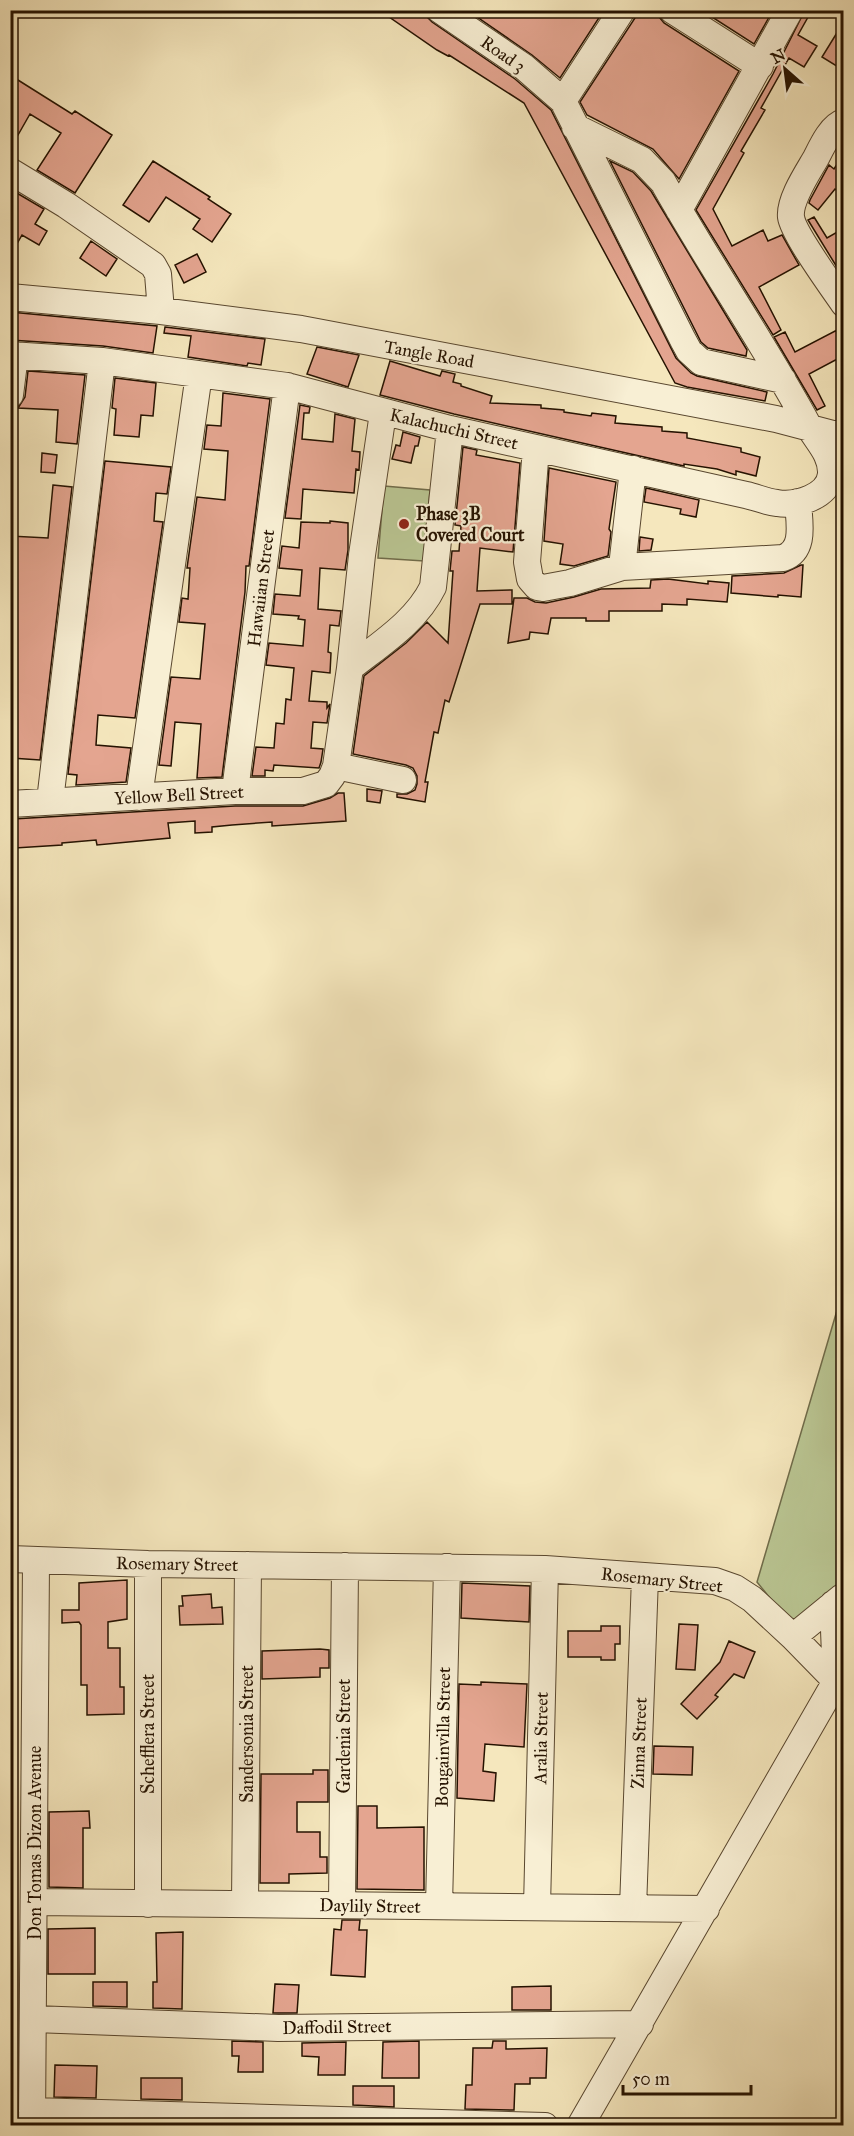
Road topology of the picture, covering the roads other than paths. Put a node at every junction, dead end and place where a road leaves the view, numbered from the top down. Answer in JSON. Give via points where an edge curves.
{"nodes":[{"id":1,"x":440,"y":10,"type":"edge"},
{"id":2,"x":622,"y":10,"type":"edge"},
{"id":3,"x":672,"y":10,"type":"edge"},
{"id":4,"x":790,"y":10,"type":"edge"},
{"id":5,"x":760,"y":66,"type":"junction"},
{"id":6,"x":563,"y":101,"type":"junction"},
{"id":7,"x":843,"y":122,"type":"edge"},
{"id":8,"x":575,"y":127,"type":"junction"},
{"id":9,"x":10,"y":171,"type":"edge"},
{"id":10,"x":679,"y":210,"type":"junction"},
{"id":11,"x":10,"y":297,"type":"edge"},
{"id":12,"x":843,"y":304,"type":"edge"},
{"id":13,"x":161,"y":311,"type":"junction"},
{"id":14,"x":13,"y":355,"type":"edge"},
{"id":15,"x":102,"y":361,"type":"junction"},
{"id":16,"x":199,"y":374,"type":"junction"},
{"id":17,"x":783,"y":380,"type":"junction"},
{"id":18,"x":287,"y":386,"type":"junction"},
{"id":19,"x":10,"y":395,"type":"edge"},
{"id":20,"x":383,"y":413,"type":"junction"},
{"id":21,"x":450,"y":429,"type":"junction"},
{"id":22,"x":810,"y":429,"type":"junction"},
{"id":23,"x":843,"y":434,"type":"edge"},
{"id":24,"x":536,"y":448,"type":"junction"},
{"id":25,"x":633,"y":469,"type":"junction"},
{"id":26,"x":798,"y":502,"type":"junction"},
{"id":27,"x":622,"y":567,"type":"junction"},
{"id":28,"x":350,"y":668,"type":"junction"},
{"id":29,"x":336,"y":766,"type":"junction"},
{"id":30,"x":403,"y":780,"type":"dead end"},
{"id":31,"x":235,"y":791,"type":"junction"},
{"id":32,"x":140,"y":797,"type":"junction"},
{"id":33,"x":50,"y":801,"type":"junction"},
{"id":34,"x":10,"y":804,"type":"edge"},
{"id":35,"x":10,"y":1560,"type":"edge"},
{"id":36,"x":36,"y":1561,"type":"junction"},
{"id":37,"x":148,"y":1564,"type":"junction"},
{"id":38,"x":248,"y":1565,"type":"junction"},
{"id":39,"x":345,"y":1566,"type":"junction"},
{"id":40,"x":447,"y":1567,"type":"junction"},
{"id":41,"x":545,"y":1569,"type":"junction"},
{"id":42,"x":645,"y":1577,"type":"junction"},
{"id":43,"x":838,"y":1600,"type":"edge"},
{"id":44,"x":793,"y":1637,"type":"junction"},
{"id":45,"x":836,"y":1681,"type":"junction"},
{"id":46,"x":35,"y":1902,"type":"junction"},
{"id":47,"x":148,"y":1904,"type":"junction"},
{"id":48,"x":245,"y":1904,"type":"junction"},
{"id":49,"x":342,"y":1905,"type":"junction"},
{"id":50,"x":439,"y":1906,"type":"junction"},
{"id":51,"x":537,"y":1907,"type":"junction"},
{"id":52,"x":633,"y":1908,"type":"junction"},
{"id":53,"x":706,"y":1908,"type":"junction"},
{"id":54,"x":34,"y":2019,"type":"junction"},
{"id":55,"x":640,"y":2024,"type":"junction"},
{"id":56,"x":32,"y":2118,"type":"edge"},
{"id":57,"x":545,"y":2126,"type":"edge"},
{"id":58,"x":580,"y":2126,"type":"edge"}],
"edges":[{"from":1,"to":6,"type":"street","name":"Road 3","via":[[524,68]]},
{"from":2,"to":6,"type":"street"},
{"from":3,"to":5,"type":"street"},
{"from":4,"to":5,"type":"street"},
{"from":5,"to":10,"type":"street"},
{"from":6,"to":8,"type":"street"},
{"from":7,"to":12,"type":"street","via":[[836,125],[823,144],[794,200],[791,217]]},
{"from":8,"to":10,"type":"street","via":[[642,160],[663,182]]},
{"from":8,"to":17,"type":"street","via":[[689,351],[710,365]]},
{"from":9,"to":13,"type":"street","via":[[153,265],[158,274]]},
{"from":10,"to":17,"type":"street"},
{"from":11,"to":13,"type":"street","name":"Tangle Road"},
{"from":13,"to":22,"type":"street","name":"Tangle Road","via":[[301,329],[776,419]]},
{"from":14,"to":15,"type":"street","name":"Kalachuchi Street"},
{"from":14,"to":19,"type":"street"},
{"from":15,"to":16,"type":"street","name":"Kalachuchi Street"},
{"from":15,"to":33,"type":"street"},
{"from":16,"to":18,"type":"street","name":"Kalachuchi Street"},
{"from":16,"to":32,"type":"street"},
{"from":17,"to":22,"type":"street"},
{"from":18,"to":20,"type":"street","name":"Kalachuchi Street"},
{"from":18,"to":31,"type":"street","name":"Hawaiian Street"},
{"from":20,"to":21,"type":"street","name":"Kalachuchi Street"},
{"from":20,"to":28,"type":"street"},
{"from":21,"to":24,"type":"street","name":"Kalachuchi Street"},
{"from":21,"to":28,"type":"street","via":[[433,587],[415,614]]},
{"from":22,"to":23,"type":"street","name":"Tangle Road"},
{"from":22,"to":26,"type":"street","name":"Kalachuchi Street","via":[[825,451],[831,474],[827,486],[818,494]]},
{"from":24,"to":25,"type":"street","name":"Kalachuchi Street"},
{"from":24,"to":27,"type":"street","via":[[526,562],[534,584],[543,588],[570,583]]},
{"from":25,"to":26,"type":"street","name":"Kalachuchi Street","via":[[776,503]]},
{"from":25,"to":27,"type":"street"},
{"from":26,"to":27,"type":"street","via":[[800,535],[797,547],[788,556]]},
{"from":28,"to":29,"type":"street"},
{"from":29,"to":30,"type":"street"},
{"from":29,"to":31,"type":"street","name":"Yellow Bell Street","via":[[326,783],[303,791]]},
{"from":31,"to":32,"type":"street","name":"Yellow Bell Street"},
{"from":32,"to":33,"type":"street","name":"Yellow Bell Street"},
{"from":33,"to":34,"type":"street","name":"Yellow Bell Street"},
{"from":35,"to":36,"type":"street","name":"Rosemary Street"},
{"from":36,"to":37,"type":"street","name":"Rosemary Street"},
{"from":36,"to":46,"type":"street","name":"Don Tomas Dizon Avenue"},
{"from":37,"to":38,"type":"street","name":"Rosemary Street"},
{"from":37,"to":47,"type":"street","name":"Schefflera Street"},
{"from":38,"to":39,"type":"street","name":"Rosemary Street"},
{"from":38,"to":48,"type":"street","name":"Sandersonia Street"},
{"from":39,"to":40,"type":"street","name":"Rosemary Street"},
{"from":39,"to":49,"type":"street","name":"Gardenia Street"},
{"from":40,"to":41,"type":"street","name":"Rosemary Street"},
{"from":40,"to":50,"type":"street","name":"Bougainvilla Street"},
{"from":41,"to":42,"type":"street","name":"Rosemary Street"},
{"from":41,"to":51,"type":"street","name":"Aralia Street"},
{"from":42,"to":44,"type":"street","name":"Rosemary Street","via":[[715,1581],[735,1588]]},
{"from":42,"to":52,"type":"street","name":"Zinna Street"},
{"from":43,"to":44,"type":"street"},
{"from":43,"to":45,"type":"street"},
{"from":44,"to":45,"type":"street","name":"Rosemary Street"},
{"from":45,"to":53,"type":"street"},
{"from":46,"to":47,"type":"street","name":"Daylily Street"},
{"from":46,"to":54,"type":"street","name":"Don Tomas Dizon Avenue"},
{"from":47,"to":48,"type":"street","name":"Daylily Street"},
{"from":48,"to":49,"type":"street","name":"Daylily Street"},
{"from":49,"to":50,"type":"street","name":"Daylily Street"},
{"from":50,"to":51,"type":"street","name":"Daylily Street"},
{"from":51,"to":52,"type":"street","name":"Daylily Street"},
{"from":52,"to":53,"type":"street","name":"Daylily Street"},
{"from":53,"to":55,"type":"street"},
{"from":54,"to":55,"type":"street","name":"Daffodil Street","via":[[278,2028]]},
{"from":54,"to":56,"type":"street","name":"Don Tomas Dizon Avenue"},
{"from":55,"to":58,"type":"street"},
{"from":56,"to":57,"type":"street"}]}
